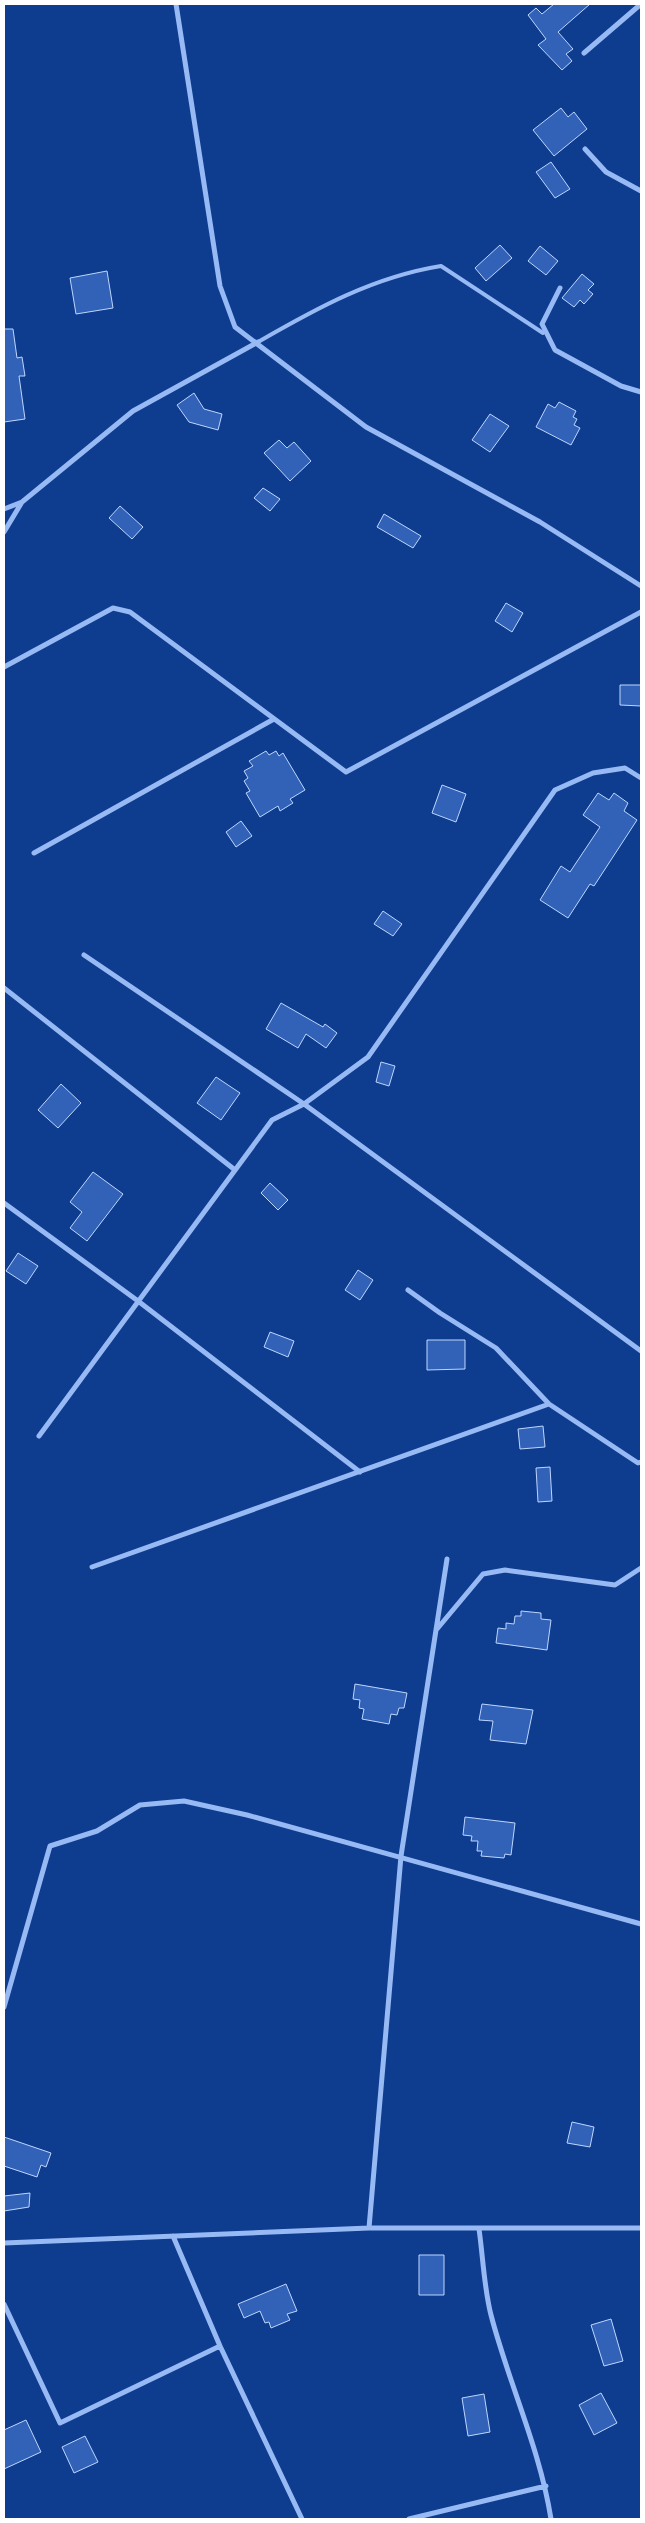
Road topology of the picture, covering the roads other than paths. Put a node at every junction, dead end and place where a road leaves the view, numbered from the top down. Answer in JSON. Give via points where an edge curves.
{"nodes":[{"id":1,"x":176,"y":4,"type":"edge"},
{"id":2,"x":641,"y":4,"type":"edge"},
{"id":3,"x":584,"y":53,"type":"dead end"},
{"id":4,"x":585,"y":148,"type":"dead end"},
{"id":5,"x":641,"y":191,"type":"edge"},
{"id":6,"x":560,"y":288,"type":"dead end"},
{"id":7,"x":543,"y":333,"type":"dead end"},
{"id":8,"x":258,"y":342,"type":"junction"},
{"id":9,"x":641,"y":392,"type":"edge"},
{"id":10,"x":22,"y":502,"type":"junction"},
{"id":11,"x":4,"y":509,"type":"edge"},
{"id":12,"x":4,"y":532,"type":"edge"},
{"id":13,"x":641,"y":586,"type":"edge"},
{"id":14,"x":641,"y":612,"type":"edge"},
{"id":15,"x":4,"y":667,"type":"edge"},
{"id":16,"x":274,"y":719,"type":"junction"},
{"id":17,"x":641,"y":778,"type":"edge"},
{"id":18,"x":34,"y":853,"type":"dead end"},
{"id":19,"x":84,"y":954,"type":"dead end"},
{"id":20,"x":4,"y":988,"type":"edge"},
{"id":21,"x":304,"y":1104,"type":"junction"},
{"id":22,"x":236,"y":1170,"type":"junction"},
{"id":23,"x":4,"y":1203,"type":"edge"},
{"id":24,"x":408,"y":1290,"type":"dead end"},
{"id":25,"x":138,"y":1301,"type":"junction"},
{"id":26,"x":641,"y":1351,"type":"edge"},
{"id":27,"x":549,"y":1404,"type":"junction"},
{"id":28,"x":38,"y":1436,"type":"dead end"},
{"id":29,"x":641,"y":1462,"type":"edge"},
{"id":30,"x":360,"y":1472,"type":"junction"},
{"id":31,"x":447,"y":1559,"type":"dead end"},
{"id":32,"x":92,"y":1567,"type":"dead end"},
{"id":33,"x":641,"y":1568,"type":"edge"},
{"id":34,"x":436,"y":1629,"type":"junction"},
{"id":35,"x":401,"y":1856,"type":"junction"},
{"id":36,"x":641,"y":1924,"type":"edge"},
{"id":37,"x":4,"y":2007,"type":"edge"},
{"id":38,"x":369,"y":2228,"type":"junction"},
{"id":39,"x":641,"y":2228,"type":"edge"},
{"id":40,"x":479,"y":2229,"type":"junction"},
{"id":41,"x":173,"y":2236,"type":"junction"},
{"id":42,"x":4,"y":2243,"type":"edge"},
{"id":43,"x":4,"y":2304,"type":"edge"},
{"id":44,"x":220,"y":2346,"type":"junction"},
{"id":45,"x":546,"y":2486,"type":"junction"},
{"id":46,"x":302,"y":2519,"type":"edge"},
{"id":47,"x":409,"y":2519,"type":"edge"},
{"id":48,"x":551,"y":2519,"type":"edge"}],
"edges":[{"from":1,"to":8,"type":"street","via":[[220,286],[235,327]]},
{"from":2,"to":3,"type":"street"},
{"from":4,"to":5,"type":"street","via":[[606,172]]},
{"from":6,"to":9,"type":"street","via":[[542,324],[555,350],[621,386]]},
{"from":7,"to":8,"type":"lane","via":[[441,266],[410,271],[326,303]]},
{"from":8,"to":10,"type":"street","via":[[133,411]]},
{"from":8,"to":13,"type":"street","via":[[366,426],[540,522]]},
{"from":10,"to":11,"type":"street"},
{"from":10,"to":12,"type":"street"},
{"from":14,"to":16,"type":"street","via":[[346,772]]},
{"from":15,"to":16,"type":"street","via":[[113,608],[130,612]]},
{"from":16,"to":18,"type":"street"},
{"from":17,"to":21,"type":"street","via":[[625,768],[592,773],[555,790],[368,1057]]},
{"from":19,"to":21,"type":"street"},
{"from":20,"to":22,"type":"street"},
{"from":21,"to":22,"type":"street","via":[[272,1120]]},
{"from":21,"to":26,"type":"street"},
{"from":22,"to":25,"type":"street"},
{"from":23,"to":25,"type":"street"},
{"from":24,"to":27,"type":"street","via":[[496,1348]]},
{"from":25,"to":28,"type":"street"},
{"from":25,"to":30,"type":"street"},
{"from":27,"to":29,"type":"street"},
{"from":27,"to":30,"type":"street"},
{"from":30,"to":32,"type":"street"},
{"from":31,"to":34,"type":"street"},
{"from":33,"to":34,"type":"street","via":[[615,1585],[505,1570],[483,1574]]},
{"from":34,"to":35,"type":"street"},
{"from":35,"to":36,"type":"street"},
{"from":35,"to":37,"type":"street","via":[[247,1815],[184,1802],[140,1805],[97,1831],[50,1846]]},
{"from":35,"to":38,"type":"street"},
{"from":38,"to":40,"type":"street"},
{"from":38,"to":41,"type":"street"},
{"from":39,"to":40,"type":"street"},
{"from":40,"to":45,"type":"street","via":[[491,2314]]},
{"from":41,"to":42,"type":"street"},
{"from":41,"to":44,"type":"street"},
{"from":43,"to":44,"type":"street","via":[[60,2423]]},
{"from":44,"to":46,"type":"street"},
{"from":45,"to":47,"type":"street"},
{"from":45,"to":48,"type":"street"}]}
